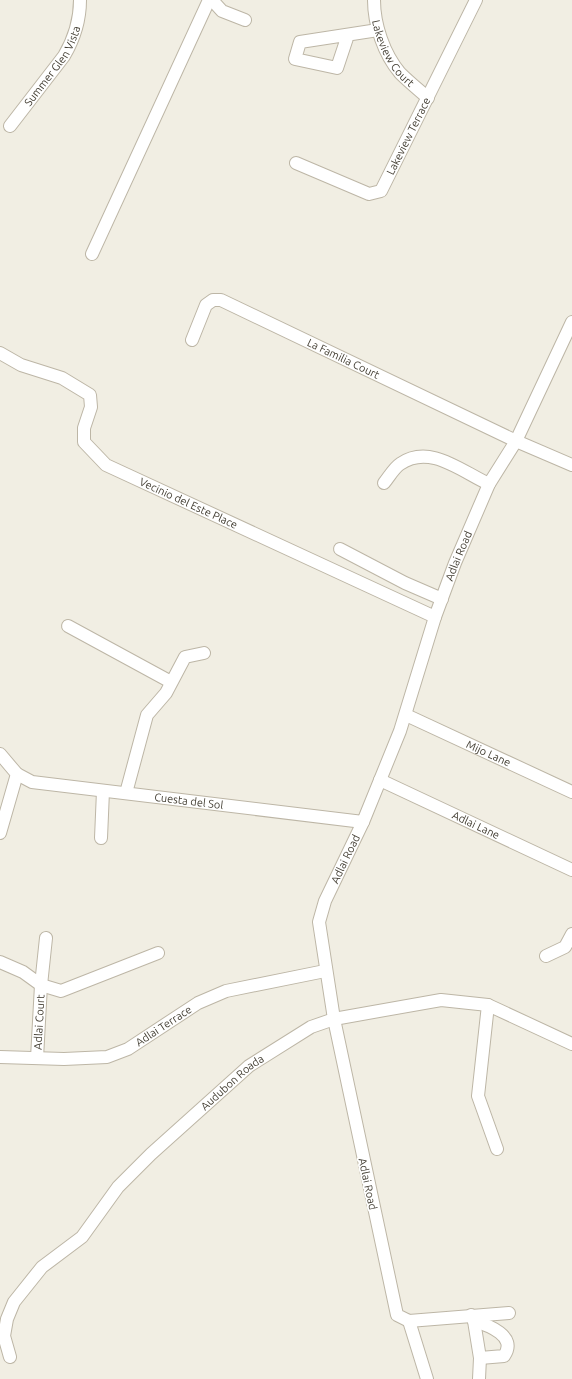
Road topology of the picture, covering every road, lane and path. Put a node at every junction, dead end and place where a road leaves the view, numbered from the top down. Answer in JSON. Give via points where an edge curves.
{"nodes":[{"id":1,"x":80,"y":0,"type":"edge"},
{"id":2,"x":209,"y":0,"type":"edge"},
{"id":3,"x":212,"y":0,"type":"edge"},
{"id":4,"x":374,"y":0,"type":"edge"},
{"id":5,"x":476,"y":0,"type":"edge"},
{"id":6,"x":245,"y":20,"type":"dead end"},
{"id":7,"x":378,"y":30,"type":"junction"},
{"id":8,"x":348,"y":34,"type":"dead end"},
{"id":9,"x":428,"y":98,"type":"junction"},
{"id":10,"x":10,"y":126,"type":"dead end"},
{"id":11,"x":296,"y":163,"type":"dead end"},
{"id":12,"x":92,"y":254,"type":"dead end"},
{"id":13,"x":572,"y":322,"type":"edge"},
{"id":14,"x":192,"y":340,"type":"dead end"},
{"id":15,"x":0,"y":354,"type":"edge"},
{"id":16,"x":516,"y":441,"type":"junction"},
{"id":17,"x":572,"y":465,"type":"edge"},
{"id":18,"x":384,"y":483,"type":"dead end"},
{"id":19,"x":489,"y":484,"type":"junction"},
{"id":20,"x":340,"y":549,"type":"dead end"},
{"id":21,"x":442,"y":599,"type":"junction"},
{"id":22,"x":435,"y":617,"type":"junction"},
{"id":23,"x":68,"y":626,"type":"dead end"},
{"id":24,"x":204,"y":653,"type":"dead end"},
{"id":25,"x":171,"y":682,"type":"junction"},
{"id":26,"x":406,"y":715,"type":"junction"},
{"id":27,"x":0,"y":754,"type":"edge"},
{"id":28,"x":17,"y":774,"type":"junction"},
{"id":29,"x":380,"y":780,"type":"junction"},
{"id":30,"x":103,"y":791,"type":"junction"},
{"id":31,"x":572,"y":792,"type":"edge"},
{"id":32,"x":126,"y":793,"type":"junction"},
{"id":33,"x":363,"y":822,"type":"junction"},
{"id":34,"x":0,"y":833,"type":"edge"},
{"id":35,"x":101,"y":838,"type":"dead end"},
{"id":36,"x":572,"y":870,"type":"edge"},
{"id":37,"x":572,"y":934,"type":"edge"},
{"id":38,"x":46,"y":938,"type":"dead end"},
{"id":39,"x":158,"y":953,"type":"dead end"},
{"id":40,"x":546,"y":956,"type":"dead end"},
{"id":41,"x":0,"y":962,"type":"edge"},
{"id":42,"x":325,"y":971,"type":"junction"},
{"id":43,"x":41,"y":985,"type":"junction"},
{"id":44,"x":488,"y":1005,"type":"junction"},
{"id":45,"x":334,"y":1019,"type":"junction"},
{"id":46,"x":572,"y":1044,"type":"edge"},
{"id":47,"x":0,"y":1057,"type":"edge"},
{"id":48,"x":37,"y":1058,"type":"junction"},
{"id":49,"x":497,"y":1149,"type":"dead end"},
{"id":50,"x":509,"y":1313,"type":"dead end"},
{"id":51,"x":472,"y":1318,"type":"junction"},
{"id":52,"x":410,"y":1321,"type":"junction"},
{"id":53,"x":10,"y":1357,"type":"dead end"},
{"id":54,"x":480,"y":1358,"type":"junction"},
{"id":55,"x":427,"y":1379,"type":"edge"},
{"id":56,"x":479,"y":1379,"type":"edge"}],
"edges":[{"from":1,"to":10,"type":"street","name":"Summer Glen Vista","via":[[80,14],[71,44]]},
{"from":2,"to":12,"type":"street"},
{"from":3,"to":6,"type":"street","via":[[222,11]]},
{"from":4,"to":7,"type":"street","name":"Lakeview Court"},
{"from":5,"to":9,"type":"street","name":"Lakeview Terrace"},
{"from":7,"to":8,"type":"street"},
{"from":7,"to":9,"type":"street","name":"Lakeview Court","via":[[388,55],[400,72]]},
{"from":9,"to":11,"type":"street","name":"Lakeview Terrace","via":[[381,191],[369,194]]},
{"from":13,"to":16,"type":"street","name":"Adlai Road"},
{"from":14,"to":16,"type":"street","name":"La Familia Court","via":[[206,305],[213,300],[221,300]]},
{"from":15,"to":22,"type":"street","name":"Vecinio del Este Place","via":[[21,365],[62,378],[90,395],[91,407],[84,428],[84,442],[106,465]]},
{"from":16,"to":17,"type":"street","name":"La Familia Court"},
{"from":16,"to":19,"type":"street","name":"Adlai Road"},
{"from":18,"to":19,"type":"street","via":[[400,464],[425,456],[448,462]]},
{"from":19,"to":21,"type":"street","name":"Adlai Road"},
{"from":20,"to":21,"type":"street"},
{"from":21,"to":22,"type":"street","name":"Adlai Road"},
{"from":22,"to":26,"type":"street","name":"Adlai Road"},
{"from":23,"to":25,"type":"street"},
{"from":24,"to":25,"type":"street","via":[[185,657]]},
{"from":25,"to":32,"type":"street","via":[[166,693],[147,715]]},
{"from":26,"to":29,"type":"street","name":"Adlai Road"},
{"from":26,"to":31,"type":"street","name":"Mijo Lane"},
{"from":27,"to":28,"type":"street","name":"Cuesta del Sol"},
{"from":28,"to":30,"type":"street","name":"Cuesta del Sol","via":[[32,782]]},
{"from":28,"to":34,"type":"street"},
{"from":29,"to":33,"type":"street","name":"Adlai Road"},
{"from":29,"to":36,"type":"street","name":"Adlai Lane"},
{"from":30,"to":32,"type":"street","name":"Cuesta del Sol"},
{"from":30,"to":35,"type":"street"},
{"from":32,"to":33,"type":"street","name":"Cuesta del Sol"},
{"from":33,"to":42,"type":"street","name":"Adlai Road","via":[[326,901],[319,922]]},
{"from":37,"to":40,"type":"street","via":[[565,947]]},
{"from":38,"to":43,"type":"street","name":"Adlai Court"},
{"from":39,"to":43,"type":"street","via":[[61,991]]},
{"from":41,"to":43,"type":"street","via":[[23,972]]},
{"from":42,"to":45,"type":"street","name":"Adlai Road"},
{"from":42,"to":48,"type":"street","name":"Adlai Terrace","via":[[226,991],[198,1003],[128,1049],[107,1057]]},
{"from":43,"to":48,"type":"street","name":"Adlai Court"},
{"from":44,"to":45,"type":"street","name":"Audubon Roada","via":[[442,1000]]},
{"from":44,"to":46,"type":"street","name":"Audubon Roada"},
{"from":44,"to":49,"type":"street","via":[[478,1096]]},
{"from":45,"to":52,"type":"street","name":"Adlai Road","via":[[397,1315]]},
{"from":45,"to":53,"type":"street","name":"Audubon Roada","via":[[311,1027],[250,1066],[151,1154],[118,1187],[82,1237],[42,1267],[14,1302],[4,1336]]},
{"from":47,"to":48,"type":"street","name":"Adlai Terrace"},
{"from":50,"to":51,"type":"street"},
{"from":51,"to":52,"type":"street"},
{"from":51,"to":54,"type":"street"},
{"from":51,"to":54,"type":"street","via":[[491,1325],[507,1343],[504,1356]]},
{"from":52,"to":55,"type":"street"},
{"from":54,"to":56,"type":"street"}]}
